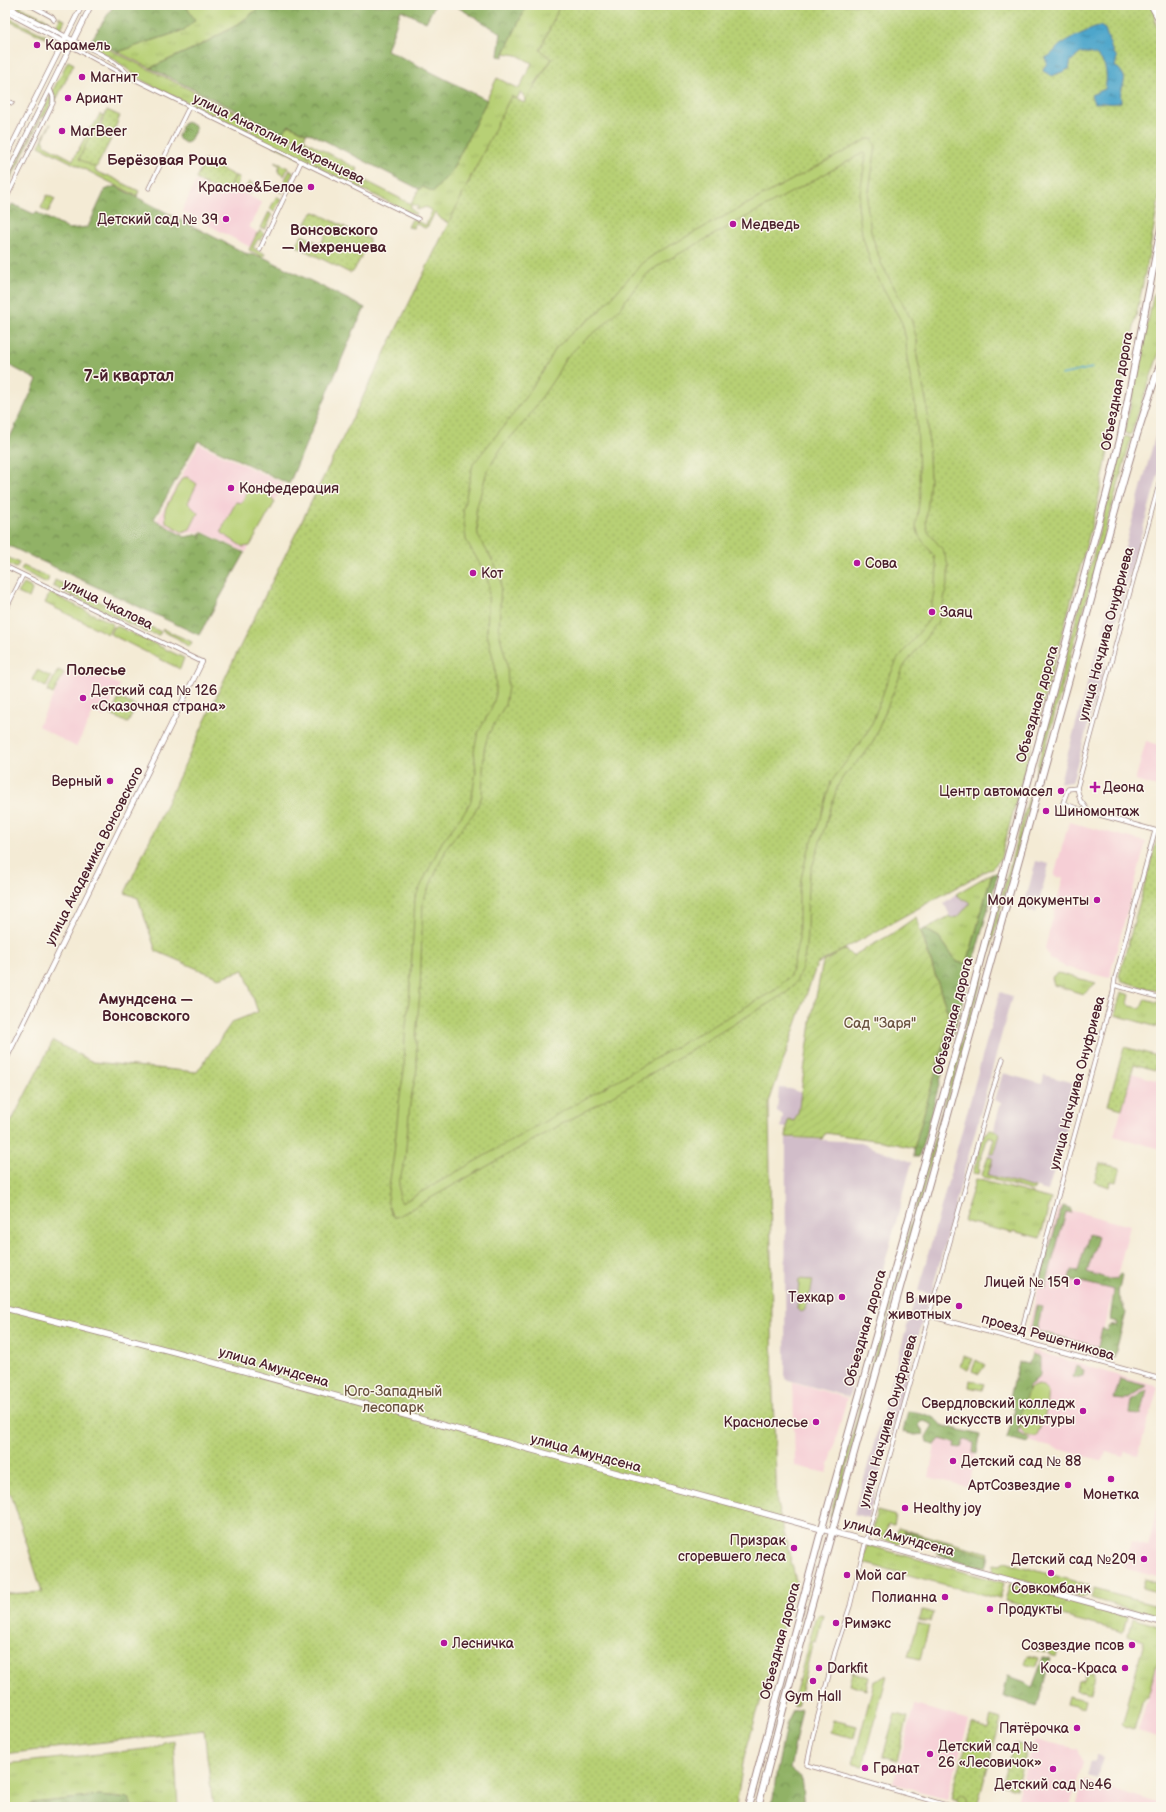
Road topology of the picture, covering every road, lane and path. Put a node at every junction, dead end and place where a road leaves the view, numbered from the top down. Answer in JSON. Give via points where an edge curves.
{"nodes":[{"id":1,"x":30,"y":5,"type":"edge"},
{"id":2,"x":82,"y":5,"type":"edge"},
{"id":3,"x":91,"y":5,"type":"edge"},
{"id":4,"x":1151,"y":5,"type":"edge"},
{"id":5,"x":5,"y":6,"type":"edge"},
{"id":6,"x":14,"y":8,"type":"edge"},
{"id":7,"x":5,"y":11,"type":"edge"},
{"id":8,"x":54,"y":20,"type":"dead end"},
{"id":9,"x":1161,"y":23,"type":"edge"},
{"id":10,"x":67,"y":36,"type":"junction"},
{"id":11,"x":74,"y":41,"type":"junction"},
{"id":12,"x":64,"y":42,"type":"junction"},
{"id":13,"x":71,"y":46,"type":"junction"},
{"id":14,"x":130,"y":76,"type":"junction"},
{"id":15,"x":50,"y":89,"type":"junction"},
{"id":16,"x":5,"y":100,"type":"edge"},
{"id":17,"x":12,"y":103,"type":"dead end"},
{"id":18,"x":189,"y":106,"type":"junction"},
{"id":19,"x":5,"y":159,"type":"edge"},
{"id":20,"x":301,"y":162,"type":"junction"},
{"id":21,"x":5,"y":179,"type":"edge"},
{"id":22,"x":149,"y":188,"type":"dead end"},
{"id":23,"x":5,"y":201,"type":"edge"},
{"id":24,"x":418,"y":219,"type":"dead end"},
{"id":25,"x":1161,"y":228,"type":"edge"},
{"id":26,"x":260,"y":249,"type":"dead end"},
{"id":27,"x":1161,"y":362,"type":"edge"},
{"id":28,"x":1161,"y":477,"type":"edge"},
{"id":29,"x":5,"y":566,"type":"edge"},
{"id":30,"x":23,"y":575,"type":"junction"},
{"id":31,"x":5,"y":611,"type":"edge"},
{"id":32,"x":202,"y":662,"type":"joint"},
{"id":33,"x":1077,"y":788,"type":"junction"},
{"id":34,"x":1089,"y":812,"type":"junction"},
{"id":35,"x":1155,"y":831,"type":"junction"},
{"id":36,"x":1161,"y":832,"type":"edge"},
{"id":37,"x":1114,"y":985,"type":"junction"},
{"id":38,"x":1161,"y":998,"type":"edge"},
{"id":39,"x":1003,"y":1059,"type":"dead end"},
{"id":40,"x":5,"y":1061,"type":"edge"},
{"id":41,"x":5,"y":1308,"type":"edge"},
{"id":42,"x":930,"y":1316,"type":"junction"},
{"id":43,"x":1019,"y":1340,"type":"junction"},
{"id":44,"x":1161,"y":1379,"type":"edge"},
{"id":45,"x":822,"y":1529,"type":"junction"},
{"id":46,"x":833,"y":1532,"type":"junction"},
{"id":47,"x":866,"y":1540,"type":"junction"},
{"id":48,"x":1161,"y":1622,"type":"edge"},
{"id":49,"x":748,"y":1807,"type":"edge"},
{"id":50,"x":758,"y":1807,"type":"edge"},
{"id":51,"x":953,"y":1807,"type":"edge"}],
"edges":[{"from":1,"to":8,"type":"street"},
{"from":2,"to":10,"type":"street"},
{"from":3,"to":11,"type":"street"},
{"from":4,"to":9,"type":"main road"},
{"from":5,"to":6,"type":"street","name":"улица Анатолия Мехренцева"},
{"from":6,"to":10,"type":"street","name":"улица Анатолия Мехренцева"},
{"from":7,"to":12,"type":"street","name":"улица Анатолия Мехренцева"},
{"from":10,"to":11,"type":"street","name":"улица Анатолия Мехренцева"},
{"from":10,"to":12,"type":"street"},
{"from":11,"to":13,"type":"street"},
{"from":11,"to":14,"type":"street","name":"улица Анатолия Мехренцева","via":[[113,62]]},
{"from":12,"to":13,"type":"street","name":"улица Анатолия Мехренцева"},
{"from":12,"to":19,"type":"street"},
{"from":13,"to":14,"type":"street","name":"улица Анатолия Мехренцева"},
{"from":13,"to":15,"type":"street"},
{"from":14,"to":18,"type":"street","name":"улица Анатолия Мехренцева"},
{"from":15,"to":21,"type":"street"},
{"from":15,"to":23,"type":"street","via":[[53,103]]},
{"from":16,"to":17,"type":"street"},
{"from":18,"to":20,"type":"street","name":"улица Анатолия Мехренцева"},
{"from":18,"to":22,"type":"street"},
{"from":20,"to":24,"type":"street","name":"улица Анатолия Мехренцева"},
{"from":20,"to":26,"type":"street"},
{"from":25,"to":45,"type":"main road","name":"Объездная дорога","via":[[1120,440],[1103,509],[965,1018]]},
{"from":27,"to":46,"type":"main road","name":"Объездная дорога","via":[[1117,497],[1096,582]]},
{"from":28,"to":33,"type":"street","name":"улица Начдива Онуфриева"},
{"from":29,"to":30,"type":"street","name":"улица Чкалова"},
{"from":30,"to":31,"type":"street"},
{"from":30,"to":32,"type":"street","name":"улица Чкалова"},
{"from":32,"to":40,"type":"street","name":"улица Академика Вонсовского"},
{"from":33,"to":34,"type":"street","name":"улица Начдива Онуфриева","via":[[1079,798]]},
{"from":33,"to":34,"type":"street","via":[[1068,789],[1063,803]]},
{"from":34,"to":35,"type":"street"},
{"from":35,"to":36,"type":"street"},
{"from":35,"to":37,"type":"street","name":"улица Начдива Онуфриева"},
{"from":37,"to":38,"type":"street"},
{"from":37,"to":43,"type":"street","name":"улица Начдива Онуфриева"},
{"from":39,"to":42,"type":"street","name":"улица Начдива Онуфриева"},
{"from":41,"to":45,"type":"main road","name":"улица Амундсена","via":[[168,1350]]},
{"from":42,"to":43,"type":"street","name":"проезд Решетникова"},
{"from":42,"to":47,"type":"street","name":"улица Начдива Онуфриева"},
{"from":43,"to":44,"type":"street","name":"проезд Решетникова"},
{"from":45,"to":46,"type":"main road","name":"улица Амундсена"},
{"from":45,"to":49,"type":"main road","name":"Объездная дорога"},
{"from":46,"to":47,"type":"main road","name":"улица Амундсена"},
{"from":46,"to":50,"type":"main road","name":"Объездная дорога"},
{"from":47,"to":48,"type":"main road","name":"улица Амундсена"},
{"from":47,"to":51,"type":"street","name":"улица Начдива Онуфриева","via":[[806,1765]]}]}
